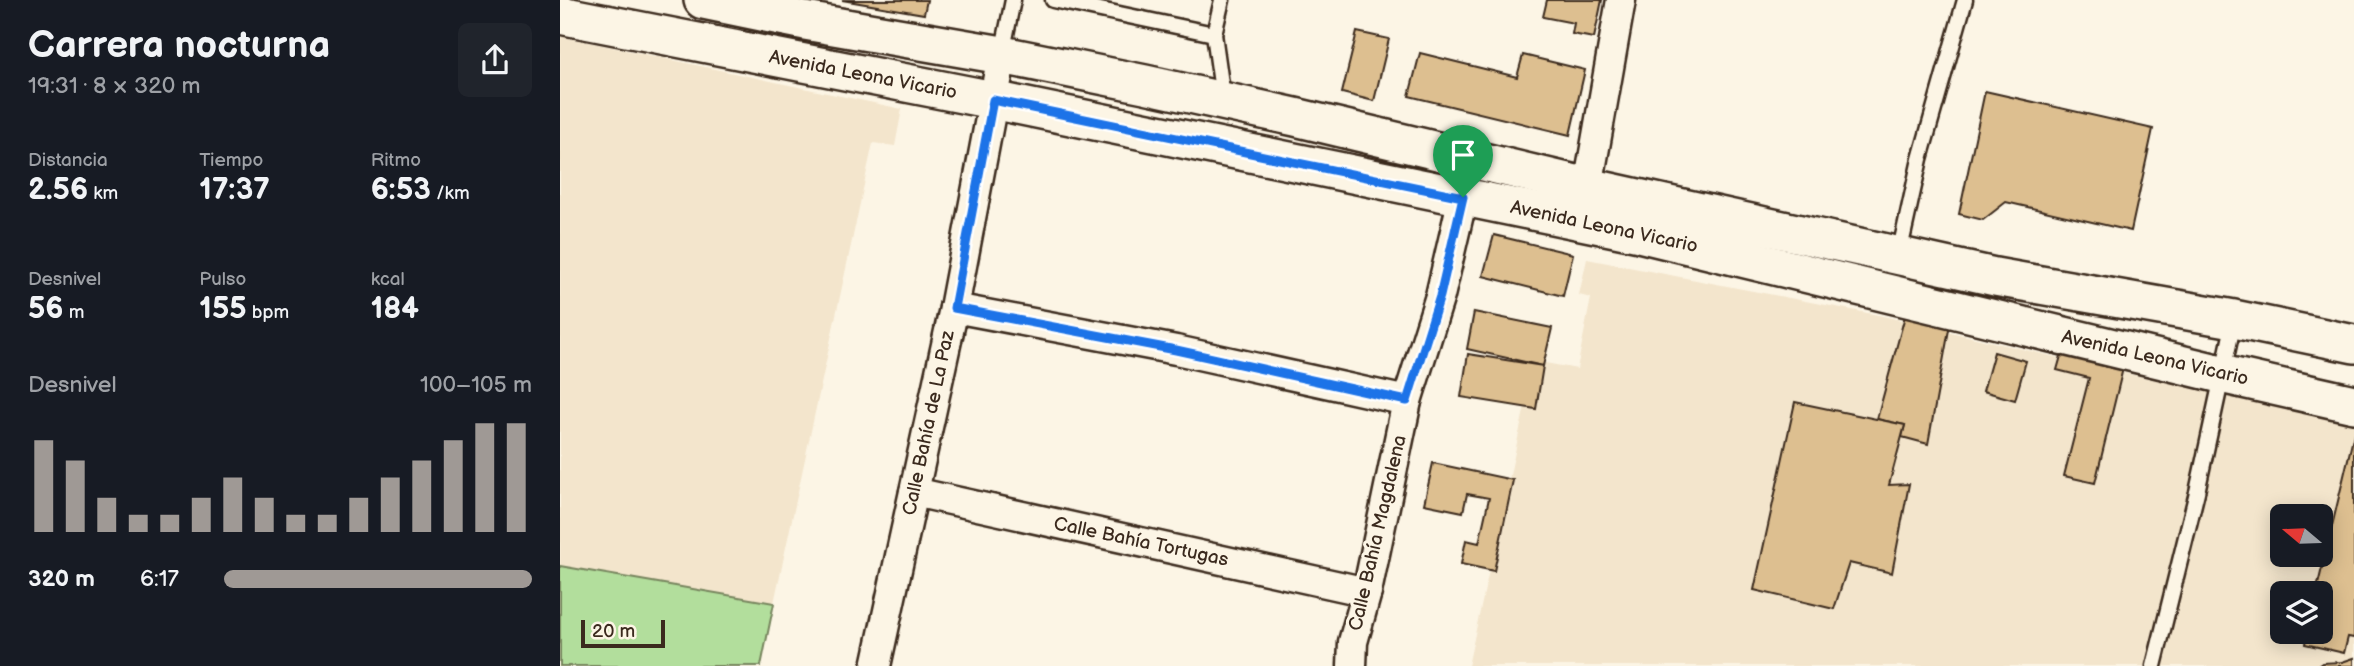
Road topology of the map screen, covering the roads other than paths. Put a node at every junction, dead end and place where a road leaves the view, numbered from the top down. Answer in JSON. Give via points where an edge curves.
{"nodes":[{"id":1,"x":703,"y":0,"type":"edge"},
{"id":2,"x":1013,"y":0,"type":"edge"},
{"id":3,"x":1053,"y":0,"type":"edge"},
{"id":4,"x":1223,"y":0,"type":"edge"},
{"id":5,"x":1621,"y":0,"type":"edge"},
{"id":6,"x":1965,"y":0,"type":"edge"},
{"id":7,"x":807,"y":10,"type":"edge"},
{"id":8,"x":560,"y":15,"type":"edge"},
{"id":9,"x":1214,"y":34,"type":"junction"},
{"id":10,"x":1002,"y":55,"type":"junction"},
{"id":11,"x":993,"y":100,"type":"junction"},
{"id":12,"x":1224,"y":100,"type":"junction"},
{"id":13,"x":1588,"y":187,"type":"junction"},
{"id":14,"x":1463,"y":197,"type":"junction"},
{"id":15,"x":1898,"y":256,"type":"junction"},
{"id":16,"x":954,"y":308,"type":"junction"},
{"id":17,"x":2234,"y":319,"type":"junction"},
{"id":18,"x":2354,"y":344,"type":"edge"},
{"id":19,"x":2221,"y":374,"type":"junction"},
{"id":20,"x":1407,"y":401,"type":"junction"},
{"id":21,"x":2354,"y":404,"type":"edge"},
{"id":22,"x":914,"y":492,"type":"junction"},
{"id":23,"x":1367,"y":592,"type":"junction"},
{"id":24,"x":876,"y":666,"type":"edge"},
{"id":25,"x":1352,"y":666,"type":"edge"},
{"id":26,"x":2154,"y":666,"type":"edge"}],
"edges":[{"from":1,"to":7,"type":"street","name":"Avenida Leona Vicario"},
{"from":2,"to":10,"type":"lane"},
{"from":3,"to":9,"type":"lane"},
{"from":4,"to":9,"type":"lane"},
{"from":5,"to":13,"type":"street"},
{"from":6,"to":15,"type":"lane"},
{"from":7,"to":10,"type":"street","name":"Avenida Leona Vicario"},
{"from":8,"to":11,"type":"street","name":"Avenida Leona Vicario"},
{"from":9,"to":12,"type":"lane"},
{"from":10,"to":11,"type":"street","name":"Calle Bahía de La Paz"},
{"from":10,"to":12,"type":"street","name":"Avenida Leona Vicario"},
{"from":11,"to":14,"type":"street","name":"Avenida Leona Vicario"},
{"from":11,"to":16,"type":"street","name":"Calle Bahía de La Paz"},
{"from":12,"to":13,"type":"street","name":"Avenida Leona Vicario"},
{"from":13,"to":15,"type":"street","name":"Avenida Leona Vicario"},
{"from":14,"to":19,"type":"street","name":"Avenida Leona Vicario","via":[[1639,233]]},
{"from":14,"to":20,"type":"street","name":"Calle Bahía Magdalena","via":[[1440,296]]},
{"from":15,"to":17,"type":"street","name":"Avenida Leona Vicario"},
{"from":16,"to":20,"type":"street","via":[[1176,350]]},
{"from":16,"to":22,"type":"street","name":"Calle Bahía de La Paz"},
{"from":17,"to":18,"type":"street","name":"Avenida Leona Vicario"},
{"from":17,"to":19,"type":"lane"},
{"from":19,"to":21,"type":"street","name":"Avenida Leona Vicario"},
{"from":19,"to":26,"type":"lane"},
{"from":20,"to":23,"type":"street","name":"Calle Bahía Magdalena"},
{"from":22,"to":23,"type":"street","name":"Calle Bahía Tortugas"},
{"from":22,"to":24,"type":"street","name":"Calle Bahía de La Paz"},
{"from":23,"to":25,"type":"street","name":"Calle Bahía Magdalena","via":[[1353,642]]}]}
